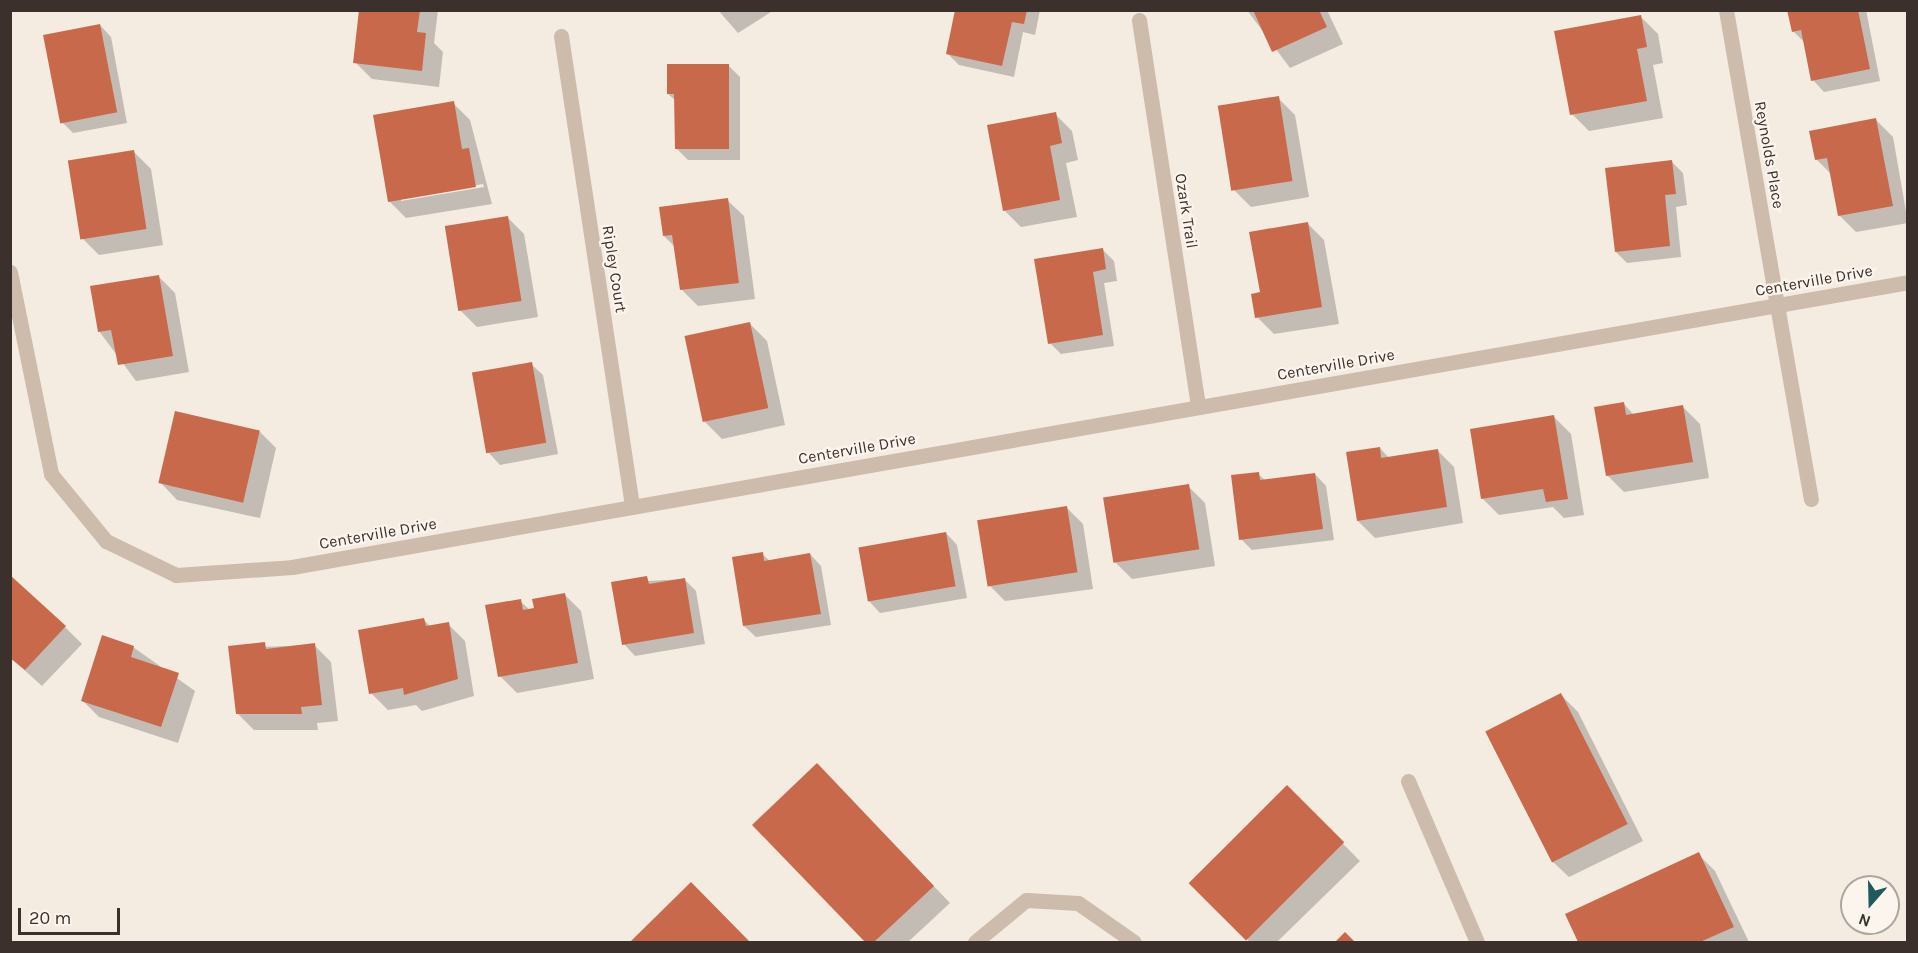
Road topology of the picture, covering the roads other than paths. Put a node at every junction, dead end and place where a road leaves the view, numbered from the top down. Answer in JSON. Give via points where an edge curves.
{"nodes":[{"id":1,"x":1726,"y":10,"type":"edge"},
{"id":2,"x":1139,"y":20,"type":"dead end"},
{"id":3,"x":561,"y":36,"type":"dead end"},
{"id":4,"x":10,"y":273,"type":"edge"},
{"id":5,"x":1908,"y":282,"type":"edge"},
{"id":6,"x":1777,"y":306,"type":"junction"},
{"id":7,"x":1198,"y":407,"type":"junction"},
{"id":8,"x":1811,"y":499,"type":"dead end"},
{"id":9,"x":632,"y":507,"type":"junction"},
{"id":10,"x":1408,"y":781,"type":"dead end"},
{"id":11,"x":975,"y":942,"type":"edge"},
{"id":12,"x":1134,"y":942,"type":"edge"},
{"id":13,"x":1478,"y":942,"type":"edge"}],
"edges":[{"from":1,"to":6,"type":"street","name":"Reynolds Place"},
{"from":2,"to":7,"type":"street","name":"Ozark Trail"},
{"from":3,"to":9,"type":"street","name":"Ripley Court"},
{"from":4,"to":9,"type":"street","name":"Centerville Drive","via":[[51,474],[106,542],[176,575],[292,567]]},
{"from":5,"to":6,"type":"street","name":"Centerville Drive"},
{"from":6,"to":7,"type":"street","name":"Centerville Drive"},
{"from":6,"to":8,"type":"street","name":"Reynolds Place"},
{"from":7,"to":9,"type":"street","name":"Centerville Drive"},
{"from":10,"to":13,"type":"street"},
{"from":11,"to":12,"type":"street","via":[[1026,900],[1078,903]]}]}
